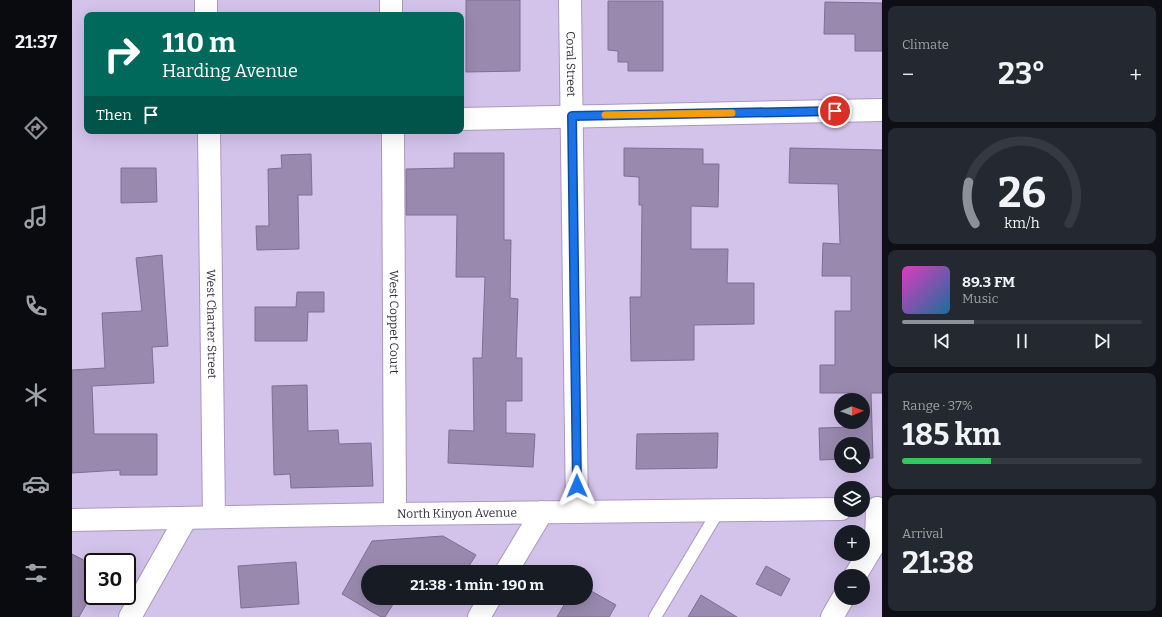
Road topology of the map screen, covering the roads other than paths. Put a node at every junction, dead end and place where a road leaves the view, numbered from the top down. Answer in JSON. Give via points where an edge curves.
{"nodes":[{"id":1,"x":206,"y":0,"type":"edge"},
{"id":2,"x":391,"y":0,"type":"edge"},
{"id":3,"x":570,"y":0,"type":"edge"},
{"id":4,"x":206,"y":12,"type":"edge"},
{"id":5,"x":391,"y":12,"type":"edge"},
{"id":6,"x":882,"y":110,"type":"edge"},
{"id":7,"x":572,"y":116,"type":"junction"},
{"id":8,"x":464,"y":119,"type":"edge"},
{"id":9,"x":209,"y":134,"type":"edge"},
{"id":10,"x":393,"y":134,"type":"edge"},
{"id":11,"x":874,"y":508,"type":"edge"},
{"id":12,"x":834,"y":509,"type":"edge"},
{"id":13,"x":719,"y":510,"type":"junction"},
{"id":14,"x":577,"y":511,"type":"junction"},
{"id":15,"x":542,"y":512,"type":"junction"},
{"id":16,"x":395,"y":514,"type":"junction"},
{"id":17,"x":214,"y":517,"type":"junction"},
{"id":18,"x":186,"y":518,"type":"junction"},
{"id":19,"x":72,"y":520,"type":"edge"},
{"id":20,"x":510,"y":565,"type":"edge"},
{"id":21,"x":859,"y":569,"type":"edge"},
{"id":22,"x":486,"y":605,"type":"edge"},
{"id":23,"x":839,"y":605,"type":"edge"},
{"id":24,"x":130,"y":617,"type":"edge"},
{"id":25,"x":479,"y":617,"type":"edge"},
{"id":26,"x":655,"y":617,"type":"edge"},
{"id":27,"x":832,"y":617,"type":"edge"}],
"edges":[{"from":1,"to":4,"type":"street"},
{"from":2,"to":5,"type":"street"},
{"from":3,"to":7,"type":"street","name":"Coral Street"},
{"from":6,"to":7,"type":"street"},
{"from":7,"to":8,"type":"street"},
{"from":7,"to":14,"type":"street","name":"Coral Street"},
{"from":9,"to":17,"type":"street","name":"West Charter Street"},
{"from":10,"to":16,"type":"street","name":"West Coppet Court"},
{"from":11,"to":21,"type":"street","via":[[876,541]]},
{"from":12,"to":13,"type":"street","name":"North Kinyon Avenue"},
{"from":13,"to":14,"type":"street","name":"North Kinyon Avenue"},
{"from":13,"to":26,"type":"lane"},
{"from":14,"to":15,"type":"street","name":"North Kinyon Avenue"},
{"from":15,"to":16,"type":"street","name":"North Kinyon Avenue"},
{"from":15,"to":20,"type":"street"},
{"from":16,"to":17,"type":"street","name":"North Kinyon Avenue"},
{"from":17,"to":18,"type":"street","name":"North Kinyon Avenue"},
{"from":18,"to":19,"type":"street","name":"North Kinyon Avenue"},
{"from":18,"to":24,"type":"street"},
{"from":22,"to":25,"type":"street"},
{"from":23,"to":27,"type":"street"}]}
